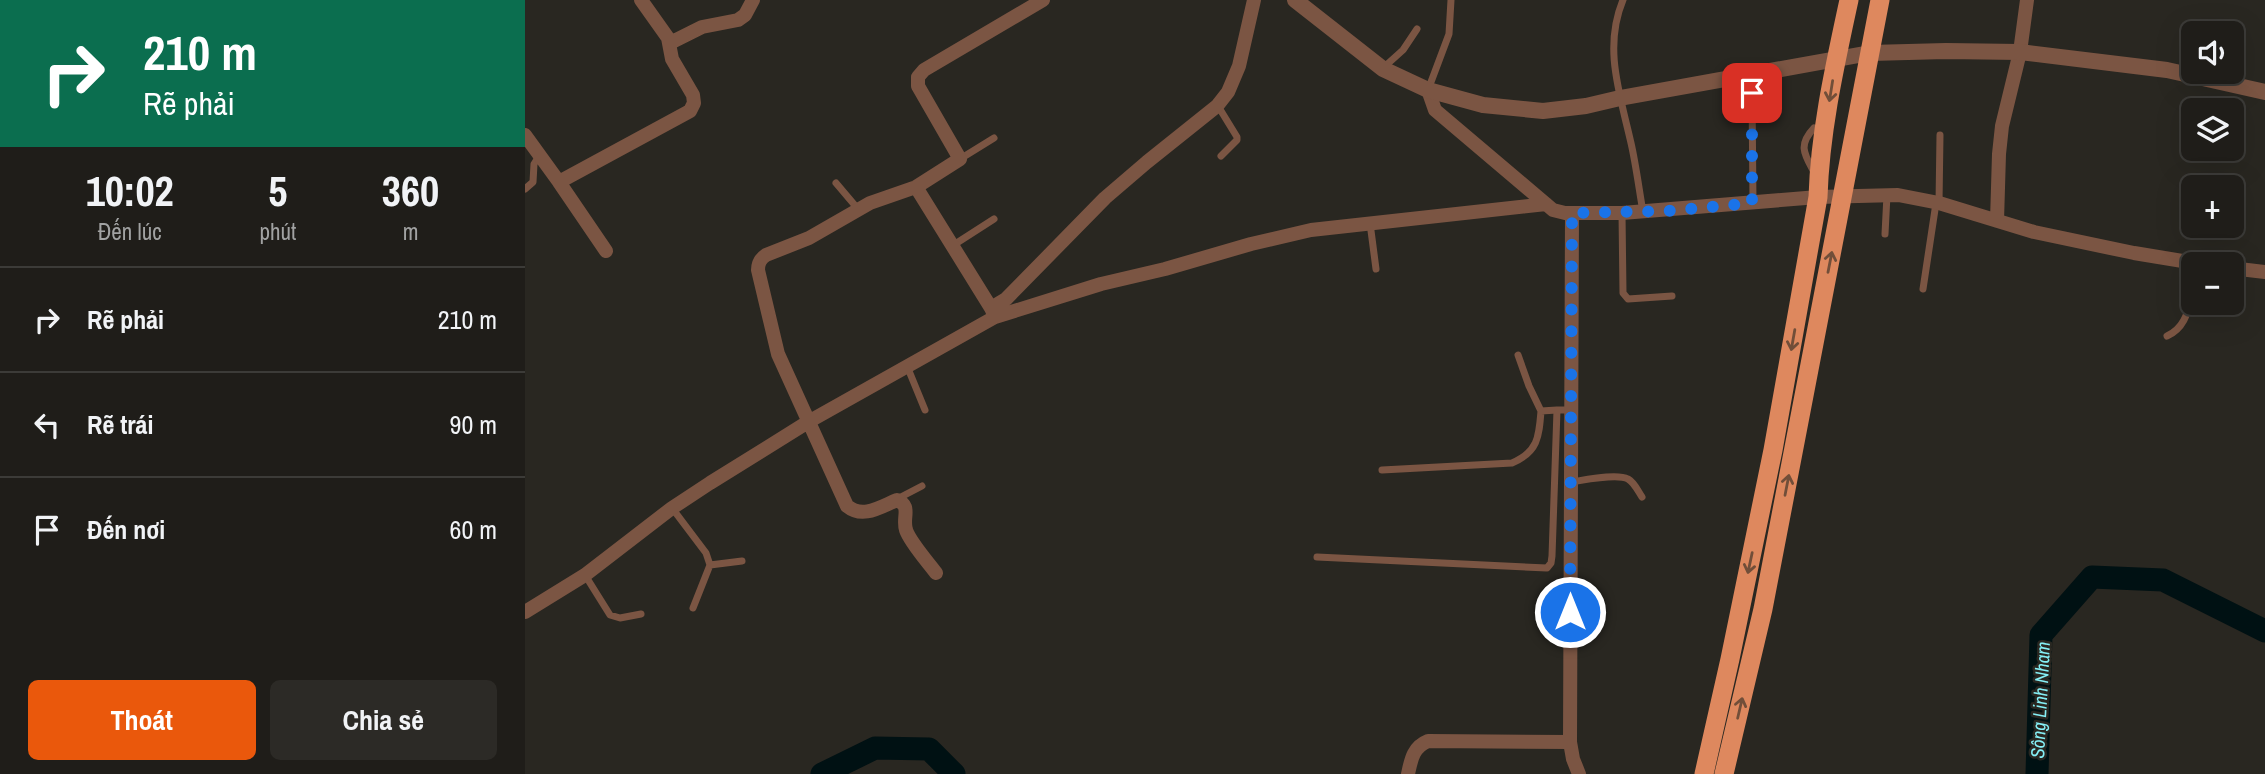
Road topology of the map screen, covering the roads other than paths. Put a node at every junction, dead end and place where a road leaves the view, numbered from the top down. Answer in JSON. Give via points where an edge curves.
{"nodes":[{"id":1,"x":641,"y":0,"type":"edge"},
{"id":2,"x":753,"y":0,"type":"edge"},
{"id":3,"x":1043,"y":0,"type":"edge"},
{"id":4,"x":1254,"y":0,"type":"edge"},
{"id":5,"x":1295,"y":0,"type":"edge"},
{"id":6,"x":1451,"y":0,"type":"edge"},
{"id":7,"x":1623,"y":0,"type":"edge"},
{"id":8,"x":1849,"y":0,"type":"edge"},
{"id":9,"x":1880,"y":0,"type":"edge"},
{"id":10,"x":2027,"y":0,"type":"edge"},
{"id":11,"x":1417,"y":29,"type":"dead end"},
{"id":12,"x":670,"y":43,"type":"junction"},
{"id":13,"x":2020,"y":52,"type":"junction"},
{"id":14,"x":1870,"y":53,"type":"junction"},
{"id":15,"x":1837,"y":58,"type":"junction"},
{"id":16,"x":1383,"y":69,"type":"junction"},
{"id":17,"x":1428,"y":90,"type":"junction"},
{"id":18,"x":2265,"y":92,"type":"edge"},
{"id":19,"x":1752,"y":93,"type":"dead end"},
{"id":20,"x":1620,"y":98,"type":"junction"},
{"id":21,"x":1217,"y":106,"type":"junction"},
{"id":22,"x":1814,"y":128,"type":"dead end"},
{"id":23,"x":525,"y":135,"type":"edge"},
{"id":24,"x":1941,"y":135,"type":"dead end"},
{"id":25,"x":994,"y":138,"type":"dead end"},
{"id":26,"x":539,"y":156,"type":"junction"},
{"id":27,"x":1221,"y":156,"type":"dead end"},
{"id":28,"x":960,"y":159,"type":"junction"},
{"id":29,"x":559,"y":183,"type":"junction"},
{"id":30,"x":836,"y":183,"type":"dead end"},
{"id":31,"x":916,"y":187,"type":"junction"},
{"id":32,"x":525,"y":189,"type":"edge"},
{"id":33,"x":1887,"y":195,"type":"junction"},
{"id":34,"x":1842,"y":196,"type":"junction"},
{"id":35,"x":1818,"y":197,"type":"junction"},
{"id":36,"x":1938,"y":202,"type":"junction"},
{"id":37,"x":1752,"y":203,"type":"junction"},
{"id":38,"x":1546,"y":204,"type":"junction"},
{"id":39,"x":858,"y":209,"type":"junction"},
{"id":40,"x":1643,"y":212,"type":"junction"},
{"id":41,"x":1572,"y":213,"type":"junction"},
{"id":42,"x":1622,"y":213,"type":"junction"},
{"id":43,"x":994,"y":219,"type":"dead end"},
{"id":44,"x":1997,"y":221,"type":"junction"},
{"id":45,"x":1370,"y":223,"type":"junction"},
{"id":46,"x":1885,"y":234,"type":"dead end"},
{"id":47,"x":952,"y":246,"type":"junction"},
{"id":48,"x":607,"y":251,"type":"dead end"},
{"id":49,"x":2181,"y":261,"type":"edge"},
{"id":50,"x":1376,"y":269,"type":"dead end"},
{"id":51,"x":2244,"y":270,"type":"edge"},
{"id":52,"x":2265,"y":272,"type":"edge"},
{"id":53,"x":1923,"y":289,"type":"dead end"},
{"id":54,"x":1672,"y":296,"type":"dead end"},
{"id":55,"x":993,"y":313,"type":"junction"},
{"id":56,"x":2186,"y":315,"type":"edge"},
{"id":57,"x":2167,"y":336,"type":"dead end"},
{"id":58,"x":1518,"y":355,"type":"dead end"},
{"id":59,"x":907,"y":366,"type":"junction"},
{"id":60,"x":925,"y":410,"type":"dead end"},
{"id":61,"x":1564,"y":410,"type":"junction"},
{"id":62,"x":1541,"y":411,"type":"junction"},
{"id":63,"x":807,"y":422,"type":"junction"},
{"id":64,"x":1382,"y":470,"type":"dead end"},
{"id":65,"x":1571,"y":482,"type":"junction"},
{"id":66,"x":922,"y":486,"type":"dead end"},
{"id":67,"x":1642,"y":496,"type":"dead end"},
{"id":68,"x":897,"y":500,"type":"junction"},
{"id":69,"x":672,"y":508,"type":"junction"},
{"id":70,"x":1317,"y":557,"type":"dead end"},
{"id":71,"x":742,"y":561,"type":"dead end"},
{"id":72,"x":710,"y":565,"type":"junction"},
{"id":73,"x":936,"y":573,"type":"dead end"},
{"id":74,"x":585,"y":575,"type":"junction"},
{"id":75,"x":692,"y":608,"type":"dead end"},
{"id":76,"x":525,"y":612,"type":"edge"},
{"id":77,"x":641,"y":614,"type":"dead end"},
{"id":78,"x":1570,"y":742,"type":"junction"},
{"id":79,"x":1408,"y":774,"type":"edge"},
{"id":80,"x":1579,"y":774,"type":"edge"},
{"id":81,"x":1704,"y":774,"type":"edge"},
{"id":82,"x":1724,"y":774,"type":"edge"}],
"edges":[{"from":1,"to":12,"type":"street"},
{"from":2,"to":12,"type":"street","via":[[738,20],[702,27]]},
{"from":3,"to":28,"type":"street","via":[[918,77],[918,86]]},
{"from":4,"to":21,"type":"street","via":[[1239,66]]},
{"from":5,"to":16,"type":"street"},
{"from":6,"to":17,"type":"lane","via":[[1449,34]]},
{"from":7,"to":20,"type":"lane","via":[[1612,50]]},
{"from":8,"to":15,"type":"highway"},
{"from":9,"to":14,"type":"highway"},
{"from":10,"to":13,"type":"street"},
{"from":11,"to":16,"type":"lane"},
{"from":12,"to":29,"type":"street","via":[[672,59],[693,95],[692,108]]},
{"from":13,"to":14,"type":"street"},
{"from":13,"to":18,"type":"street","via":[[2167,70]]},
{"from":13,"to":44,"type":"street","via":[[2002,126]]},
{"from":14,"to":15,"type":"street"},
{"from":14,"to":34,"type":"highway"},
{"from":15,"to":20,"type":"street"},
{"from":15,"to":35,"type":"highway","one_way":true},
{"from":16,"to":17,"type":"street"},
{"from":17,"to":20,"type":"street","via":[[1483,105],[1543,111]]},
{"from":17,"to":38,"type":"street","via":[[1435,110]]},
{"from":19,"to":37,"type":"lane"},
{"from":20,"to":40,"type":"lane"},
{"from":21,"to":27,"type":"lane","via":[[1237,137]]},
{"from":21,"to":55,"type":"street","via":[[1105,198]]},
{"from":22,"to":35,"type":"lane","via":[[1804,144]]},
{"from":23,"to":26,"type":"street"},
{"from":24,"to":36,"type":"lane"},
{"from":25,"to":28,"type":"lane"},
{"from":26,"to":29,"type":"street"},
{"from":26,"to":32,"type":"lane","via":[[533,182]]},
{"from":28,"to":31,"type":"street"},
{"from":29,"to":48,"type":"street"},
{"from":30,"to":39,"type":"lane"},
{"from":31,"to":39,"type":"street"},
{"from":31,"to":47,"type":"street"},
{"from":33,"to":34,"type":"street"},
{"from":33,"to":36,"type":"street"},
{"from":33,"to":46,"type":"lane"},
{"from":34,"to":35,"type":"street"},
{"from":82,"to":34,"type":"highway","one_way":true,"via":[[1763,609]]},
{"from":35,"to":37,"type":"street"},
{"from":35,"to":81,"type":"highway","one_way":true,"via":[[1773,450]]},
{"from":36,"to":44,"type":"street"},
{"from":36,"to":53,"type":"lane"},
{"from":37,"to":40,"type":"street"},
{"from":38,"to":41,"type":"street"},
{"from":38,"to":45,"type":"street"},
{"from":39,"to":63,"type":"street","via":[[809,238],[766,255],[758,264],[774,342]]},
{"from":40,"to":42,"type":"street"},
{"from":41,"to":42,"type":"street"},
{"from":41,"to":61,"type":"street"},
{"from":42,"to":54,"type":"lane","via":[[1625,297]]},
{"from":43,"to":47,"type":"lane"},
{"from":44,"to":49,"type":"street"},
{"from":45,"to":50,"type":"lane"},
{"from":45,"to":55,"type":"street","via":[[1266,240]]},
{"from":47,"to":55,"type":"street"},
{"from":51,"to":52,"type":"street"},
{"from":55,"to":59,"type":"street"},
{"from":56,"to":57,"type":"lane","via":[[2177,332]]},
{"from":58,"to":62,"type":"lane"},
{"from":59,"to":60,"type":"lane"},
{"from":59,"to":63,"type":"street"},
{"from":61,"to":62,"type":"lane"},
{"from":61,"to":65,"type":"street"},
{"from":61,"to":70,"type":"lane","via":[[1552,556],[1547,568]]},
{"from":62,"to":64,"type":"lane","via":[[1535,445],[1512,463]]},
{"from":63,"to":68,"type":"street","via":[[847,506],[863,513]]},
{"from":63,"to":69,"type":"street"},
{"from":65,"to":67,"type":"lane","via":[[1626,478]]},
{"from":65,"to":78,"type":"street"},
{"from":66,"to":68,"type":"lane"},
{"from":68,"to":73,"type":"street","via":[[906,507],[906,530]]},
{"from":69,"to":72,"type":"lane"},
{"from":69,"to":74,"type":"street"},
{"from":71,"to":72,"type":"lane"},
{"from":72,"to":75,"type":"lane"},
{"from":74,"to":76,"type":"street"},
{"from":74,"to":77,"type":"lane","via":[[610,615]]},
{"from":78,"to":79,"type":"street","via":[[1427,741],[1416,749]]},
{"from":78,"to":80,"type":"street"}]}
